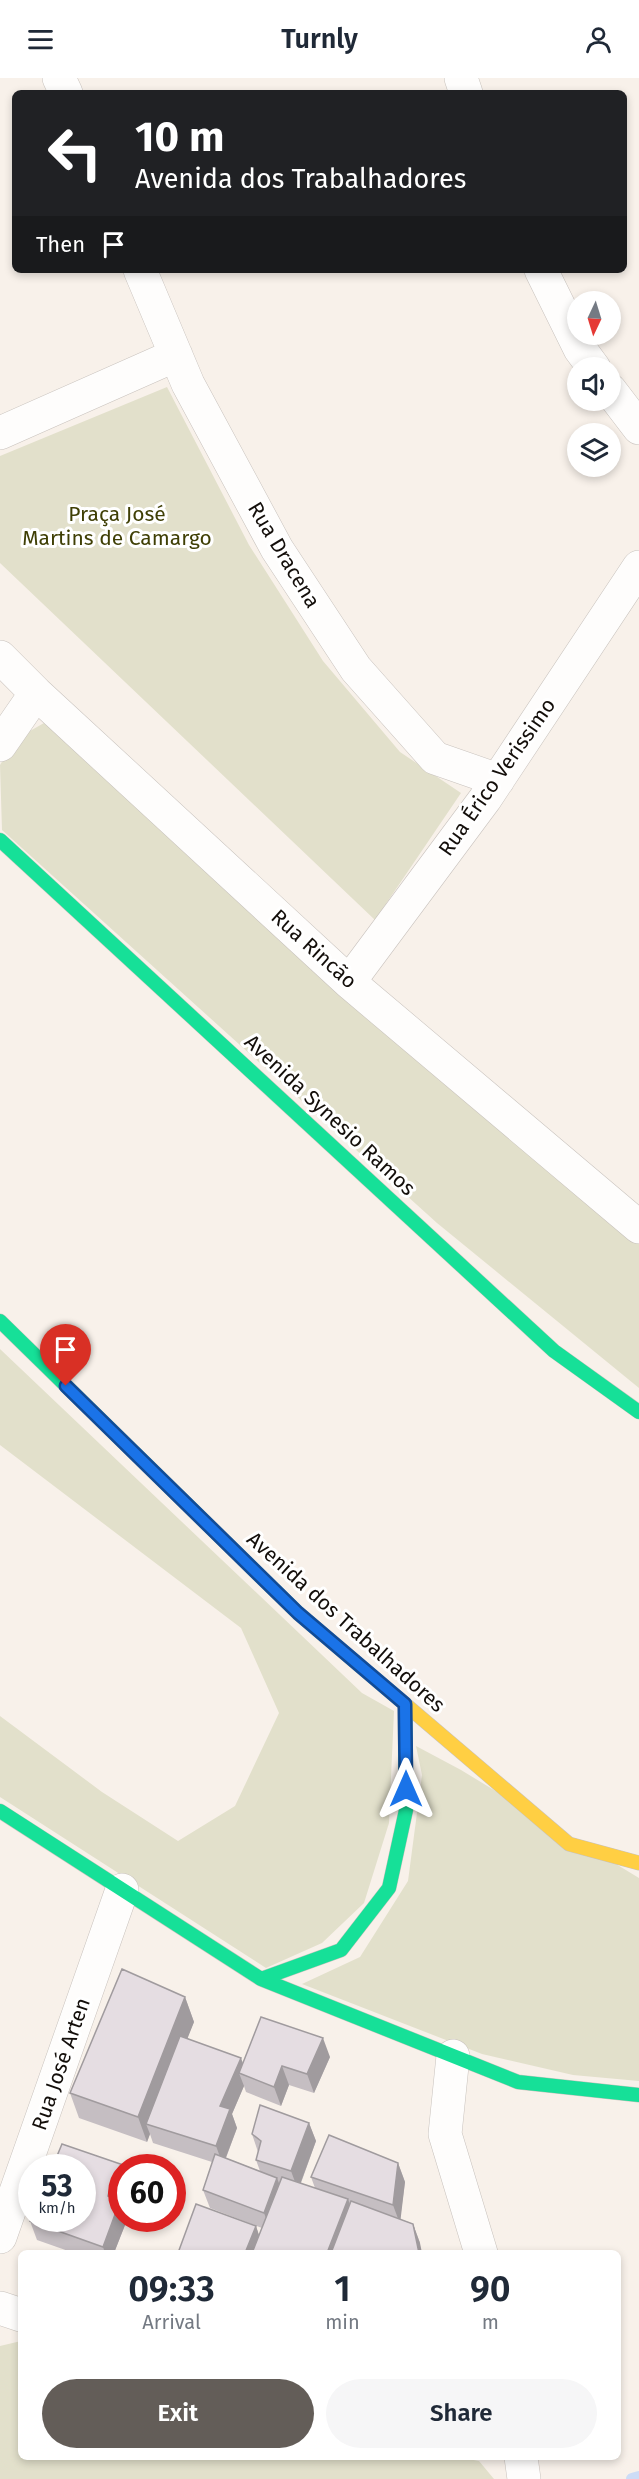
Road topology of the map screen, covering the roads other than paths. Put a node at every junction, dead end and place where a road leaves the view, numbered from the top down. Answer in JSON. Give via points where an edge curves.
{"nodes":[{"id":1,"x":141,"y":273,"type":"edge"},
{"id":2,"x":542,"y":273,"type":"edge"},
{"id":3,"x":176,"y":355,"type":"junction"},
{"id":4,"x":586,"y":357,"type":"edge"},
{"id":5,"x":621,"y":404,"type":"edge"},
{"id":6,"x":639,"y":428,"type":"edge"},
{"id":7,"x":0,"y":433,"type":"edge"},
{"id":8,"x":639,"y":567,"type":"edge"},
{"id":9,"x":0,"y":657,"type":"edge"},
{"id":10,"x":36,"y":693,"type":"junction"},
{"id":11,"x":0,"y":745,"type":"edge"},
{"id":12,"x":498,"y":780,"type":"junction"},
{"id":13,"x":0,"y":840,"type":"edge"},
{"id":14,"x":349,"y":982,"type":"junction"},
{"id":15,"x":636,"y":1220,"type":"edge"},
{"id":16,"x":0,"y":1321,"type":"edge"},
{"id":17,"x":639,"y":1412,"type":"edge"},
{"id":18,"x":405,"y":1704,"type":"junction"},
{"id":19,"x":0,"y":1811,"type":"edge"},
{"id":20,"x":639,"y":1863,"type":"edge"},
{"id":21,"x":122,"y":1890,"type":"junction"},
{"id":22,"x":261,"y":1979,"type":"junction"},
{"id":23,"x":453,"y":2056,"type":"junction"},
{"id":24,"x":639,"y":2095,"type":"edge"},
{"id":25,"x":0,"y":2237,"type":"edge"},
{"id":26,"x":480,"y":2250,"type":"edge"},
{"id":27,"x":0,"y":2308,"type":"edge"},
{"id":28,"x":18,"y":2314,"type":"edge"},
{"id":29,"x":521,"y":2460,"type":"edge"},
{"id":30,"x":524,"y":2479,"type":"edge"}],
"edges":[{"from":1,"to":3,"type":"street","name":"Rua Dracena"},
{"from":2,"to":4,"type":"street"},
{"from":3,"to":7,"type":"street"},
{"from":3,"to":12,"type":"street","name":"Rua Dracena","via":[[277,549],[356,669],[435,758]]},
{"from":5,"to":6,"type":"street"},
{"from":8,"to":12,"type":"street","name":"Rua Érico Verissimo"},
{"from":9,"to":10,"type":"street","name":"Rua Rincão"},
{"from":10,"to":11,"type":"street"},
{"from":10,"to":14,"type":"street","name":"Rua Rincão"},
{"from":12,"to":14,"type":"street","name":"Rua Érico Verissimo"},
{"from":13,"to":17,"type":"main road","name":"Avenida Synesio Ramos","via":[[554,1350]]},
{"from":14,"to":15,"type":"street","name":"Rua Rincão"},
{"from":16,"to":18,"type":"main road","name":"Avenida dos Trabalhadores","via":[[298,1613]]},
{"from":18,"to":20,"type":"main road","name":"Avenida dos Trabalhadores","via":[[569,1844]]},
{"from":18,"to":22,"type":"main road","via":[[406,1810],[389,1888],[341,1950]]},
{"from":19,"to":21,"type":"main road"},
{"from":21,"to":22,"type":"main road"},
{"from":21,"to":25,"type":"street","name":"Rua José Arten"},
{"from":22,"to":23,"type":"main road"},
{"from":23,"to":24,"type":"main road","via":[[518,2082]]},
{"from":23,"to":26,"type":"street","via":[[445,2134]]},
{"from":27,"to":28,"type":"street"},
{"from":29,"to":30,"type":"street"}]}
